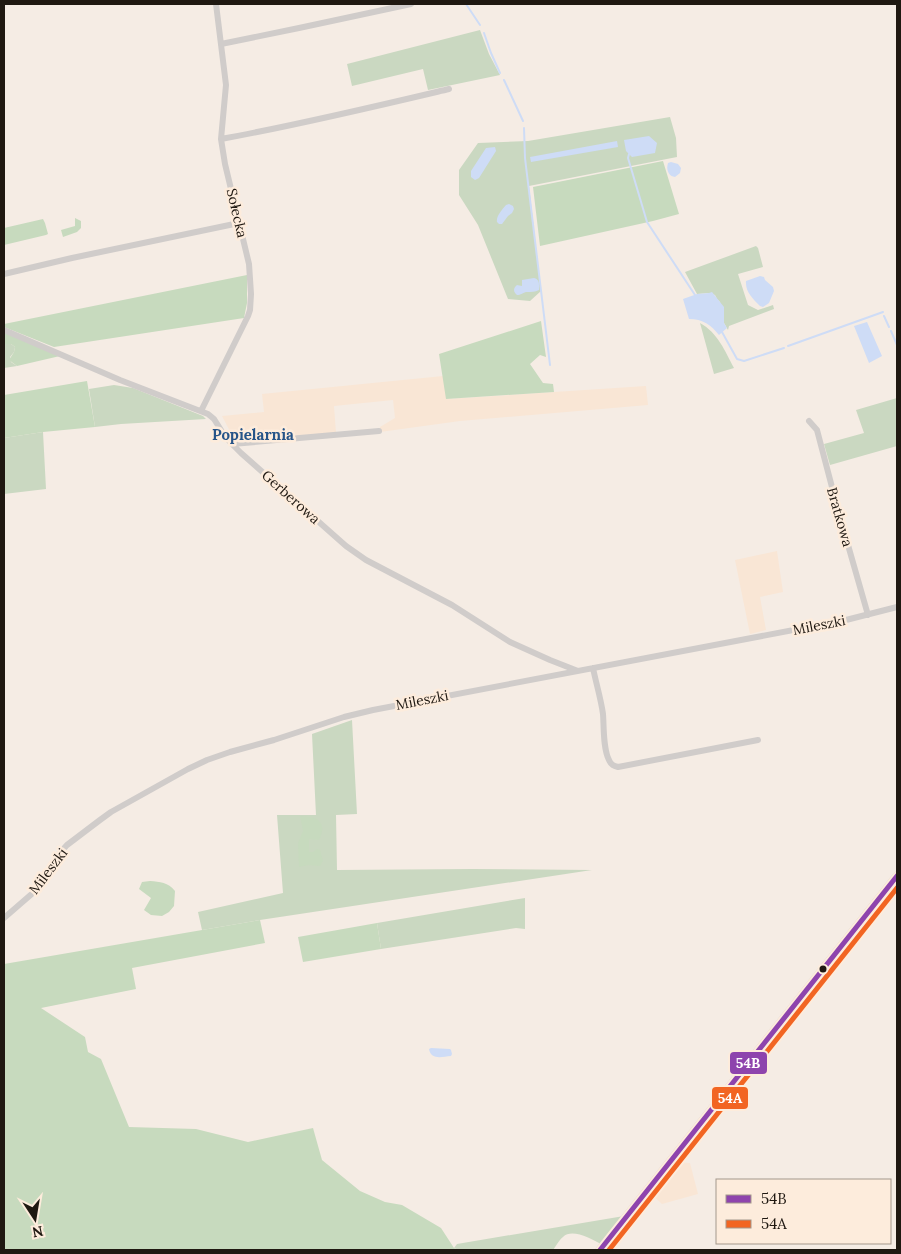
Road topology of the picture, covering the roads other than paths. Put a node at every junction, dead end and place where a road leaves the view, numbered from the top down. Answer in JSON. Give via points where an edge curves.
{"nodes":[{"id":1,"x":216,"y":4,"type":"edge"},
{"id":2,"x":411,"y":4,"type":"edge"},
{"id":3,"x":221,"y":44,"type":"junction"},
{"id":4,"x":449,"y":89,"type":"dead end"},
{"id":5,"x":221,"y":140,"type":"junction"},
{"id":6,"x":239,"y":223,"type":"junction"},
{"id":7,"x":4,"y":274,"type":"edge"},
{"id":8,"x":4,"y":330,"type":"edge"},
{"id":9,"x":201,"y":411,"type":"junction"},
{"id":10,"x":809,"y":421,"type":"dead end"},
{"id":11,"x":379,"y":431,"type":"dead end"},
{"id":12,"x":232,"y":444,"type":"junction"},
{"id":13,"x":897,"y":607,"type":"edge"},
{"id":14,"x":868,"y":615,"type":"junction"},
{"id":15,"x":593,"y":668,"type":"junction"},
{"id":16,"x":579,"y":671,"type":"junction"},
{"id":17,"x":758,"y":740,"type":"dead end"},
{"id":18,"x":897,"y":876,"type":"edge"},
{"id":19,"x":4,"y":918,"type":"edge"},
{"id":20,"x":600,"y":1250,"type":"edge"}],
"edges":[{"from":1,"to":3,"type":"street","name":"Sołecka"},
{"from":2,"to":3,"type":"street"},
{"from":3,"to":5,"type":"street","name":"Sołecka","via":[[226,85]]},
{"from":4,"to":5,"type":"street"},
{"from":5,"to":6,"type":"street","name":"Sołecka"},
{"from":6,"to":7,"type":"street"},
{"from":6,"to":9,"type":"street","name":"Sołecka","via":[[249,264],[250,310]]},
{"from":8,"to":9,"type":"street","name":"Gerberowa"},
{"from":9,"to":12,"type":"street","name":"Gerberowa","via":[[214,419]]},
{"from":10,"to":14,"type":"street","name":"Bratkowa","via":[[817,430]]},
{"from":11,"to":12,"type":"street"},
{"from":12,"to":16,"type":"street","name":"Gerberowa","via":[[346,546],[366,560],[452,605],[510,642]]},
{"from":13,"to":14,"type":"street","name":"Mileszki"},
{"from":14,"to":15,"type":"street","name":"Mileszki"},
{"from":15,"to":16,"type":"street","name":"Mileszki"},
{"from":15,"to":17,"type":"street","via":[[608,757],[614,766]]},
{"from":16,"to":19,"type":"street","name":"Mileszki","via":[[344,717],[207,760],[111,812],[85,831],[58,855],[34,892]]},
{"from":18,"to":20,"type":"street"}]}
